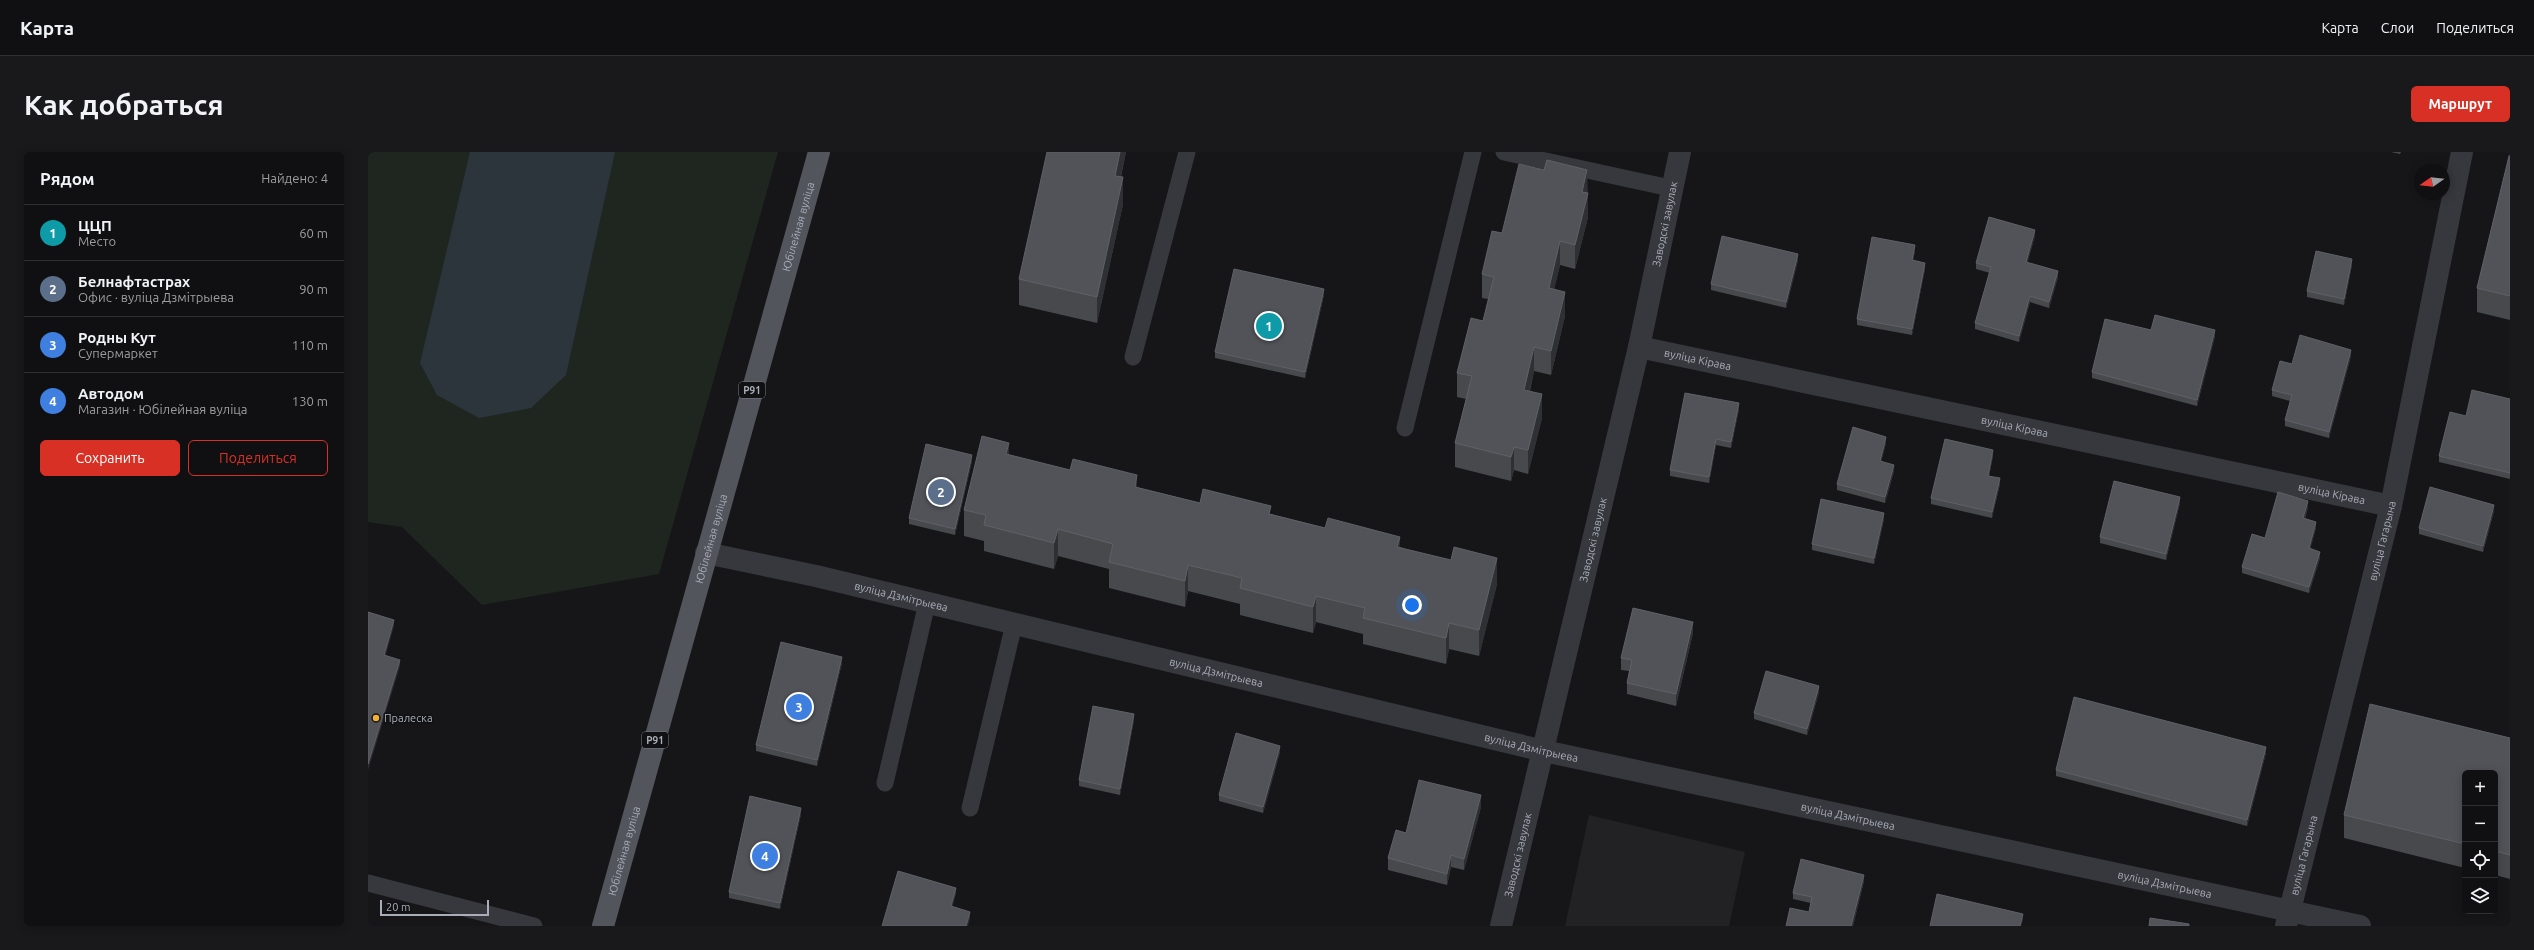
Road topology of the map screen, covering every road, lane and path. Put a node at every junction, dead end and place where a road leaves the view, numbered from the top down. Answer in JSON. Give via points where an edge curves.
{"nodes":[{"id":1,"x":819,"y":152,"type":"edge"},
{"id":2,"x":1187,"y":152,"type":"edge"},
{"id":3,"x":1473,"y":152,"type":"edge"},
{"id":4,"x":1504,"y":152,"type":"edge"},
{"id":5,"x":1680,"y":152,"type":"edge"},
{"id":6,"x":2462,"y":152,"type":"edge"},
{"id":7,"x":1670,"y":188,"type":"junction"},
{"id":8,"x":1639,"y":347,"type":"junction"},
{"id":9,"x":1133,"y":357,"type":"dead end"},
{"id":10,"x":1405,"y":428,"type":"dead end"},
{"id":11,"x":2391,"y":506,"type":"junction"},
{"id":12,"x":706,"y":553,"type":"junction"},
{"id":13,"x":926,"y":602,"type":"junction"},
{"id":14,"x":1014,"y":624,"type":"junction"},
{"id":15,"x":1544,"y":751,"type":"junction"},
{"id":16,"x":885,"y":782,"type":"dead end"},
{"id":17,"x":970,"y":808,"type":"dead end"},
{"id":18,"x":368,"y":883,"type":"edge"},
{"id":19,"x":2288,"y":918,"type":"edge"},
{"id":20,"x":534,"y":926,"type":"edge"},
{"id":21,"x":603,"y":926,"type":"edge"},
{"id":22,"x":1500,"y":926,"type":"edge"},
{"id":23,"x":2360,"y":926,"type":"edge"}],
"edges":[{"from":1,"to":12,"type":"main road","name":"Юбілейная вуліца","number":"Р91"},
{"from":2,"to":9,"type":"lane"},
{"from":3,"to":10,"type":"lane"},
{"from":4,"to":7,"type":"lane"},
{"from":5,"to":7,"type":"street","name":"Заводскі завулак"},
{"from":6,"to":11,"type":"street","name":"вуліца Гагарына"},
{"from":7,"to":8,"type":"street","name":"Заводскі завулак"},
{"from":8,"to":11,"type":"street","name":"вуліца Кірава"},
{"from":8,"to":15,"type":"street","name":"Заводскі завулак"},
{"from":11,"to":19,"type":"street","name":"вуліца Гагарына"},
{"from":12,"to":13,"type":"street","name":"вуліца Дзмітрыева"},
{"from":12,"to":21,"type":"main road","name":"Юбілейная вуліца","number":"Р91"},
{"from":13,"to":14,"type":"street","name":"вуліца Дзмітрыева"},
{"from":13,"to":16,"type":"lane"},
{"from":14,"to":15,"type":"street","name":"вуліца Дзмітрыева"},
{"from":14,"to":17,"type":"lane"},
{"from":15,"to":19,"type":"street","name":"вуліца Дзмітрыева"},
{"from":15,"to":22,"type":"street","name":"Заводскі завулак"},
{"from":18,"to":20,"type":"lane"},
{"from":19,"to":23,"type":"street","name":"вуліца Дзмітрыева"}]}
